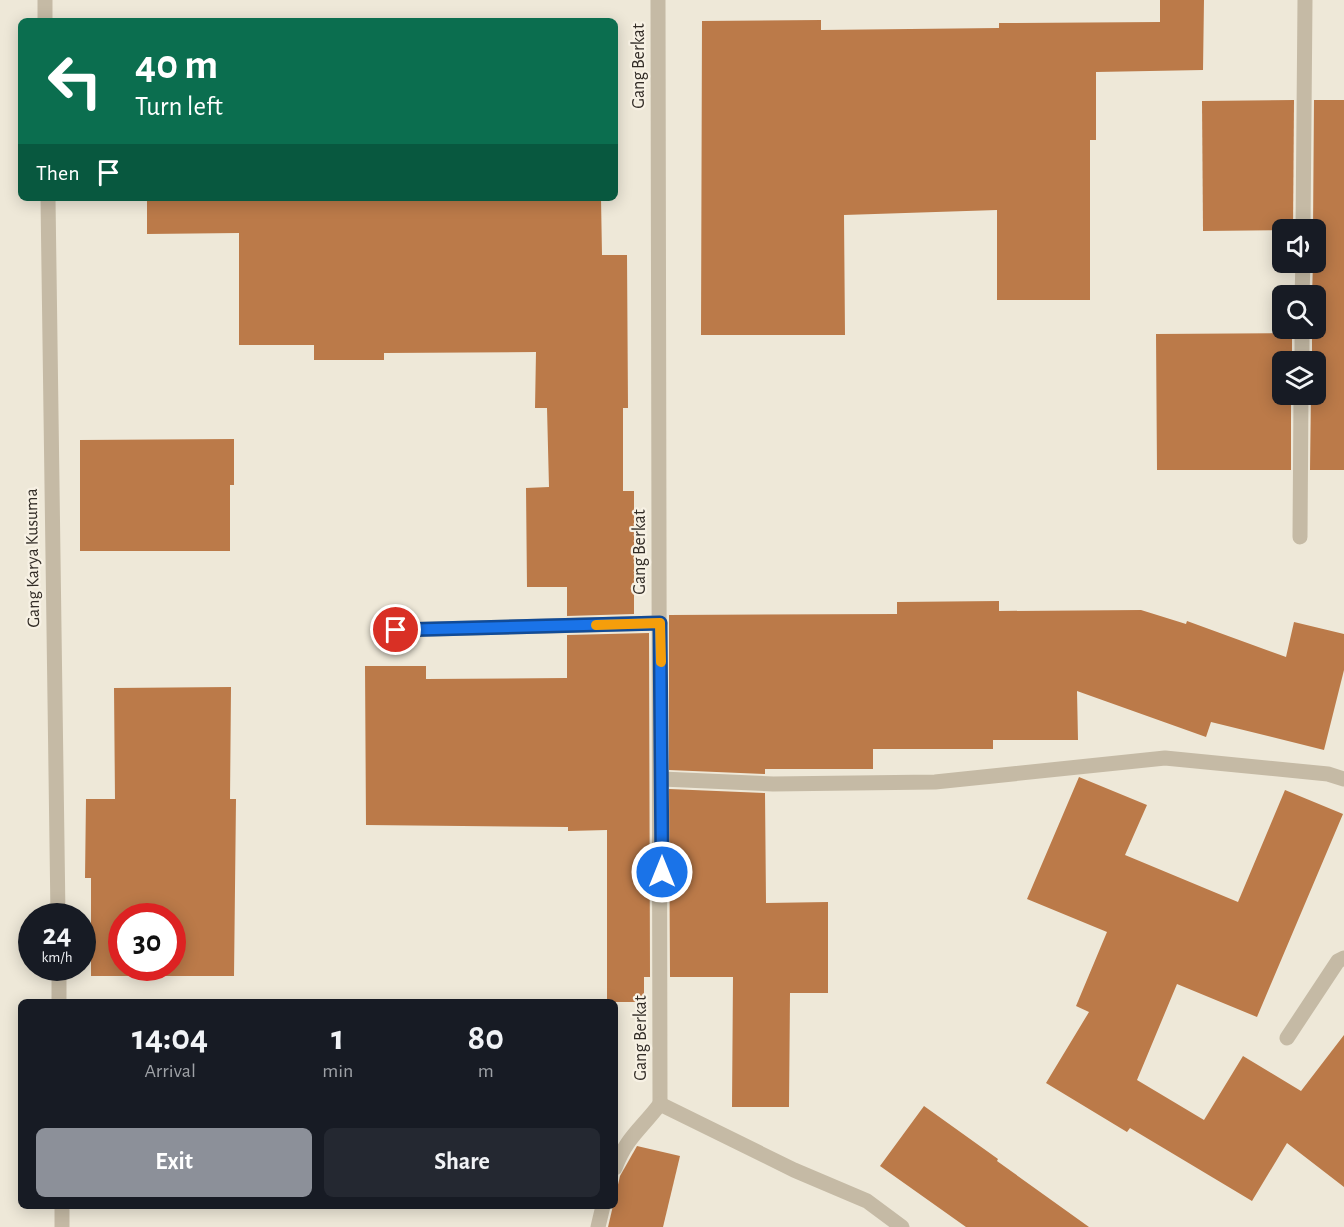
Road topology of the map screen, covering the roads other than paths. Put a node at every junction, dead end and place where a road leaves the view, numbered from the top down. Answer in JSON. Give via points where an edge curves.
{"nodes":[{"id":1,"x":45,"y":0,"type":"edge"},
{"id":2,"x":658,"y":0,"type":"edge"},
{"id":3,"x":1305,"y":0,"type":"edge"},
{"id":4,"x":45,"y":18,"type":"edge"},
{"id":5,"x":48,"y":201,"type":"edge"},
{"id":6,"x":1303,"y":219,"type":"edge"},
{"id":7,"x":1301,"y":405,"type":"edge"},
{"id":8,"x":1300,"y":537,"type":"dead end"},
{"id":9,"x":660,"y":623,"type":"junction"},
{"id":10,"x":396,"y":630,"type":"dead end"},
{"id":11,"x":662,"y":779,"type":"junction"},
{"id":12,"x":1344,"y":779,"type":"edge"},
{"id":13,"x":58,"y":903,"type":"edge"},
{"id":14,"x":1344,"y":958,"type":"edge"},
{"id":15,"x":59,"y":981,"type":"edge"},
{"id":16,"x":59,"y":999,"type":"edge"},
{"id":17,"x":1287,"y":1038,"type":"dead end"},
{"id":18,"x":660,"y":1104,"type":"junction"},
{"id":19,"x":618,"y":1161,"type":"edge"},
{"id":20,"x":62,"y":1209,"type":"edge"},
{"id":21,"x":602,"y":1209,"type":"edge"},
{"id":22,"x":62,"y":1227,"type":"edge"},
{"id":23,"x":598,"y":1227,"type":"edge"},
{"id":24,"x":902,"y":1227,"type":"edge"}],
"edges":[{"from":1,"to":4,"type":"street"},
{"from":2,"to":9,"type":"street","name":"Gang Berkat"},
{"from":3,"to":6,"type":"street"},
{"from":5,"to":13,"type":"street","name":"Gang Karya Kusuma"},
{"from":7,"to":8,"type":"street"},
{"from":9,"to":10,"type":"street"},
{"from":9,"to":11,"type":"street","name":"Gang Berkat"},
{"from":11,"to":12,"type":"street","via":[[773,784],[934,782],[1165,758],[1328,774]]},
{"from":11,"to":18,"type":"street","name":"Gang Berkat"},
{"from":14,"to":17,"type":"street","via":[[1338,961]]},
{"from":15,"to":16,"type":"street"},
{"from":18,"to":19,"type":"street","via":[[628,1139]]},
{"from":18,"to":24,"type":"street","via":[[867,1201]]},
{"from":20,"to":22,"type":"street"},
{"from":21,"to":23,"type":"street"}]}
